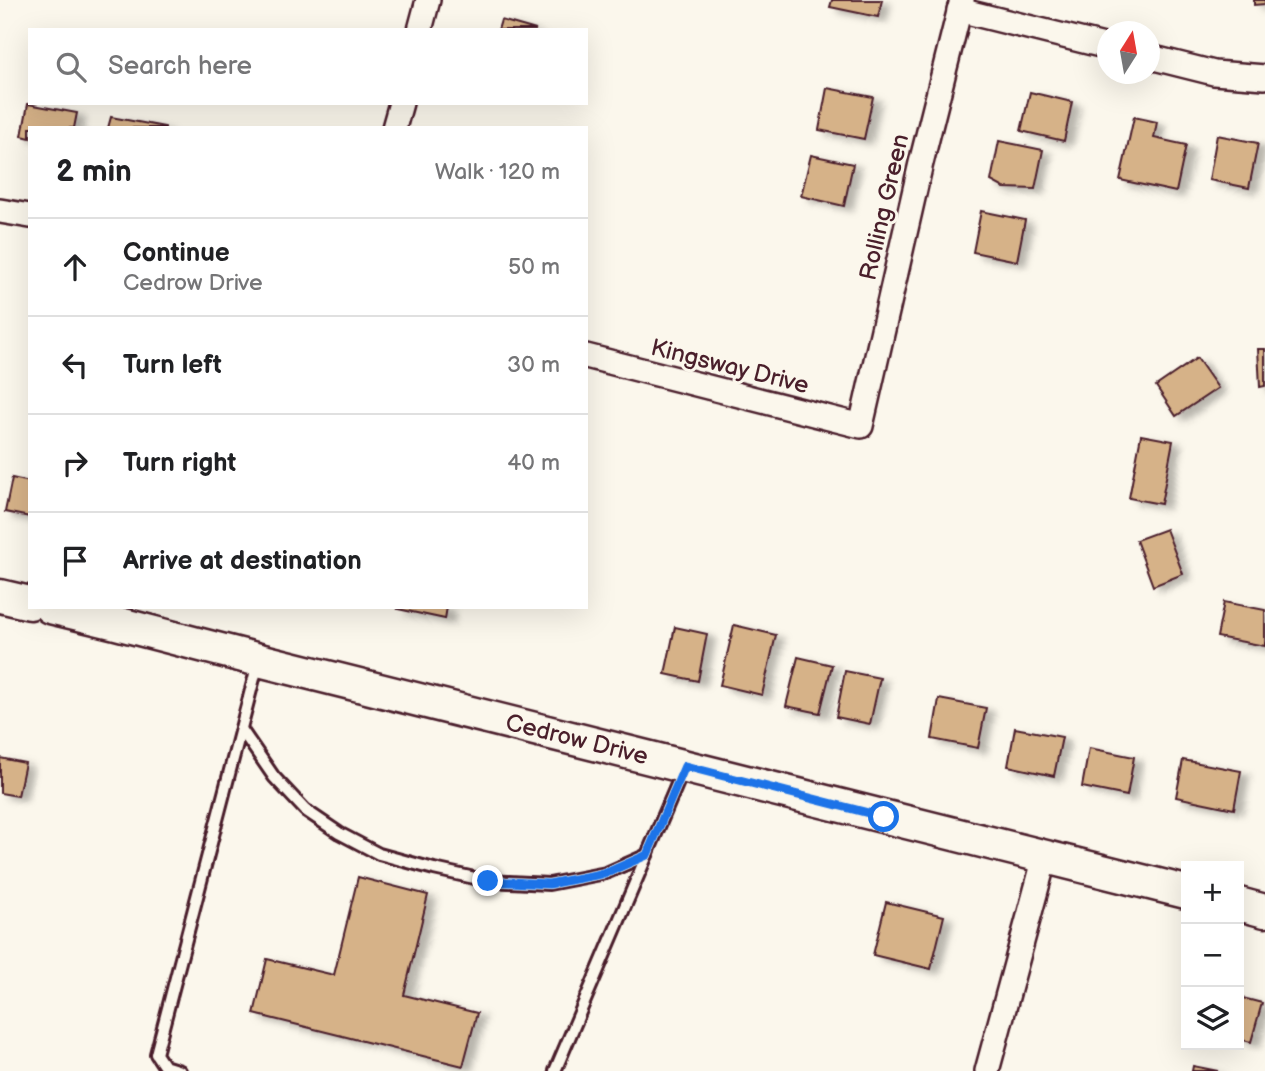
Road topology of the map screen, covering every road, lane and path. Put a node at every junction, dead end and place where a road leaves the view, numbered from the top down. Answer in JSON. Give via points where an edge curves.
{"nodes":[{"id":1,"x":428,"y":0,"type":"edge"},
{"id":2,"x":960,"y":5,"type":"edge"},
{"id":3,"x":421,"y":28,"type":"edge"},
{"id":4,"x":1097,"y":44,"type":"edge"},
{"id":5,"x":1160,"y":60,"type":"edge"},
{"id":6,"x":1265,"y":77,"type":"edge"},
{"id":7,"x":400,"y":105,"type":"edge"},
{"id":8,"x":395,"y":126,"type":"edge"},
{"id":9,"x":0,"y":211,"type":"edge"},
{"id":10,"x":28,"y":216,"type":"edge"},
{"id":11,"x":588,"y":357,"type":"edge"},
{"id":12,"x":861,"y":426,"type":"joint"},
{"id":13,"x":0,"y":596,"type":"edge"},
{"id":14,"x":28,"y":603,"type":"edge"},
{"id":15,"x":59,"y":609,"type":"edge"},
{"id":16,"x":259,"y":660,"type":"junction"},
{"id":17,"x":242,"y":729,"type":"junction"},
{"id":18,"x":685,"y":766,"type":"junction"},
{"id":19,"x":647,"y":855,"type":"junction"},
{"id":20,"x":1045,"y":857,"type":"junction"},
{"id":21,"x":1181,"y":891,"type":"edge"},
{"id":22,"x":1244,"y":905,"type":"edge"},
{"id":23,"x":1265,"y":911,"type":"edge"},
{"id":24,"x":180,"y":1071,"type":"edge"},
{"id":25,"x":555,"y":1071,"type":"edge"},
{"id":26,"x":987,"y":1071,"type":"edge"}],
"edges":[{"from":1,"to":3,"type":"street"},
{"from":2,"to":4,"type":"street"},
{"from":2,"to":12,"type":"street","name":"Rolling Green"},
{"from":5,"to":6,"type":"street","via":[[1214,73]]},
{"from":7,"to":8,"type":"street"},
{"from":9,"to":10,"type":"street"},
{"from":11,"to":12,"type":"street","name":"Kingsway Drive"},
{"from":13,"to":14,"type":"street"},
{"from":15,"to":16,"type":"street","name":"Cedrow Drive"},
{"from":16,"to":17,"type":"lane"},
{"from":16,"to":18,"type":"street","name":"Cedrow Drive"},
{"from":17,"to":19,"type":"lane","via":[[274,778],[305,810],[379,854],[488,881],[549,884],[606,873]]},
{"from":17,"to":24,"type":"lane","via":[[156,1054],[164,1066]]},
{"from":18,"to":19,"type":"lane"},
{"from":18,"to":20,"type":"street","name":"Cedrow Drive"},
{"from":19,"to":25,"type":"lane"},
{"from":20,"to":21,"type":"street","name":"Cedrow Drive"},
{"from":20,"to":26,"type":"street"},
{"from":22,"to":23,"type":"street"}]}
